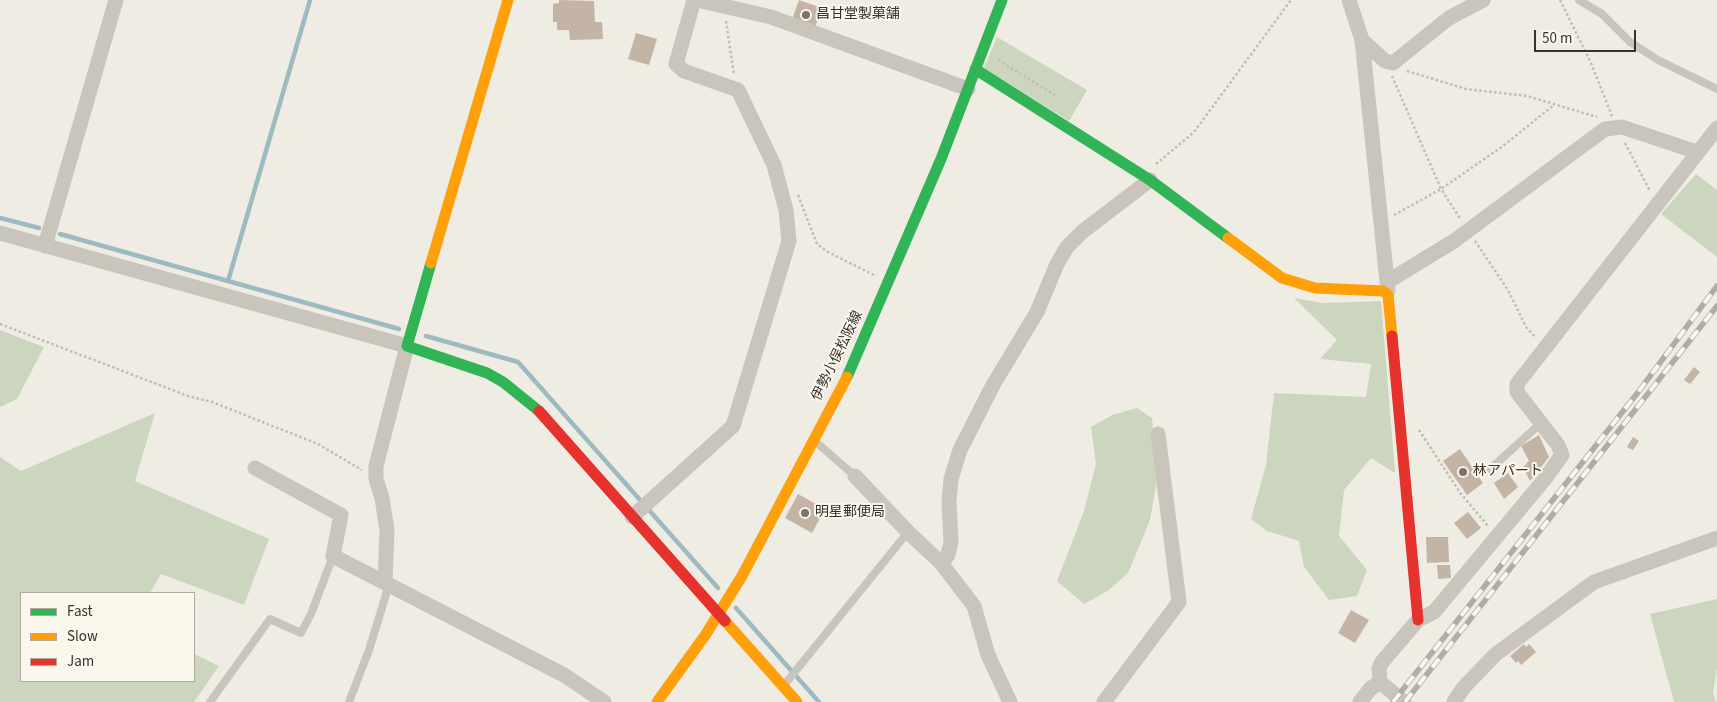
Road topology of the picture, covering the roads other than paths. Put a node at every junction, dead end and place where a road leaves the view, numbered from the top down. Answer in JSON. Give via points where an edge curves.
{"nodes":[{"id":1,"x":116,"y":0,"type":"edge"},
{"id":2,"x":508,"y":0,"type":"edge"},
{"id":3,"x":695,"y":0,"type":"edge"},
{"id":4,"x":1002,"y":0,"type":"edge"},
{"id":5,"x":1349,"y":0,"type":"edge"},
{"id":6,"x":1483,"y":0,"type":"edge"},
{"id":7,"x":1579,"y":0,"type":"edge"},
{"id":8,"x":1362,"y":40,"type":"junction"},
{"id":9,"x":975,"y":69,"type":"junction"},
{"id":10,"x":968,"y":89,"type":"junction"},
{"id":11,"x":1717,"y":89,"type":"edge"},
{"id":12,"x":1717,"y":128,"type":"edge"},
{"id":13,"x":1696,"y":152,"type":"junction"},
{"id":14,"x":1147,"y":178,"type":"junction"},
{"id":15,"x":0,"y":233,"type":"edge"},
{"id":16,"x":45,"y":246,"type":"junction"},
{"id":17,"x":1387,"y":289,"type":"junction"},
{"id":18,"x":407,"y":346,"type":"junction"},
{"id":19,"x":1540,"y":423,"type":"junction"},
{"id":20,"x":1158,"y":434,"type":"dead end"},
{"id":21,"x":813,"y":439,"type":"junction"},
{"id":22,"x":255,"y":468,"type":"dead end"},
{"id":23,"x":1488,"y":471,"type":"dead end"},
{"id":24,"x":855,"y":476,"type":"joint"},
{"id":25,"x":635,"y":514,"type":"junction"},
{"id":26,"x":908,"y":532,"type":"junction"},
{"id":27,"x":1717,"y":538,"type":"edge"},
{"id":28,"x":333,"y":556,"type":"junction"},
{"id":29,"x":941,"y":563,"type":"junction"},
{"id":30,"x":387,"y":584,"type":"junction"},
{"id":31,"x":718,"y":614,"type":"junction"},
{"id":32,"x":1418,"y":620,"type":"junction"},
{"id":33,"x":787,"y":682,"type":"junction"},
{"id":34,"x":1380,"y":682,"type":"junction"},
{"id":35,"x":210,"y":702,"type":"edge"},
{"id":36,"x":349,"y":702,"type":"edge"},
{"id":37,"x":604,"y":702,"type":"edge"},
{"id":38,"x":657,"y":702,"type":"edge"},
{"id":39,"x":797,"y":702,"type":"edge"},
{"id":40,"x":1010,"y":702,"type":"edge"},
{"id":41,"x":1104,"y":702,"type":"edge"},
{"id":42,"x":1360,"y":702,"type":"edge"},
{"id":43,"x":1404,"y":702,"type":"edge"},
{"id":44,"x":1454,"y":702,"type":"edge"}],
"edges":[{"from":1,"to":16,"type":"street"},
{"from":2,"to":18,"type":"street"},
{"from":3,"to":10,"type":"street","via":[[771,17]]},
{"from":3,"to":25,"type":"street","via":[[676,64],[684,71],[738,90],[774,165],[786,210],[789,241],[733,426]]},
{"from":4,"to":9,"type":"street","name":"伊勢小俣松阪線"},
{"from":5,"to":8,"type":"street"},
{"from":6,"to":8,"type":"street","via":[[1449,18],[1400,59],[1388,63]]},
{"from":7,"to":11,"type":"lane","via":[[1602,14],[1630,42],[1658,60]]},
{"from":8,"to":17,"type":"street"},
{"from":9,"to":10,"type":"street","name":"伊勢小俣松阪線"},
{"from":9,"to":14,"type":"street"},
{"from":10,"to":21,"type":"street","name":"伊勢小俣松阪線","via":[[849,373]]},
{"from":12,"to":13,"type":"street"},
{"from":13,"to":17,"type":"street","via":[[1616,127],[1605,129]]},
{"from":13,"to":19,"type":"street","via":[[1515,389]]},
{"from":14,"to":17,"type":"street","via":[[1282,278],[1315,288],[1383,292]]},
{"from":14,"to":29,"type":"street","via":[[1066,247],[1037,312],[993,385],[960,450],[950,487],[951,542],[948,555]]},
{"from":15,"to":16,"type":"street"},
{"from":16,"to":18,"type":"street"},
{"from":17,"to":32,"type":"street"},
{"from":18,"to":25,"type":"street","via":[[486,373],[521,395]]},
{"from":18,"to":30,"type":"street","via":[[376,466],[387,530]]},
{"from":19,"to":23,"type":"lane"},
{"from":19,"to":32,"type":"street","via":[[1562,450],[1562,455],[1434,612]]},
{"from":20,"to":41,"type":"street","via":[[1179,602]]},
{"from":21,"to":24,"type":"lane"},
{"from":21,"to":31,"type":"street","name":"伊勢小俣松阪線","via":[[742,576]]},
{"from":22,"to":28,"type":"street","via":[[341,514]]},
{"from":24,"to":26,"type":"street"},
{"from":25,"to":31,"type":"street"},
{"from":26,"to":29,"type":"street"},
{"from":26,"to":33,"type":"lane"},
{"from":27,"to":44,"type":"street","via":[[1594,582],[1496,654]]},
{"from":28,"to":30,"type":"street"},
{"from":28,"to":35,"type":"lane","via":[[301,633],[270,619]]},
{"from":29,"to":40,"type":"street","via":[[974,606],[988,656]]},
{"from":30,"to":36,"type":"lane"},
{"from":30,"to":37,"type":"street","via":[[564,675]]},
{"from":31,"to":33,"type":"street"},
{"from":31,"to":38,"type":"street","name":"伊勢小俣松阪線"},
{"from":32,"to":34,"type":"street","via":[[1382,662]]},
{"from":33,"to":39,"type":"street"},
{"from":34,"to":42,"type":"street","via":[[1370,688]]},
{"from":34,"to":43,"type":"street"}]}
